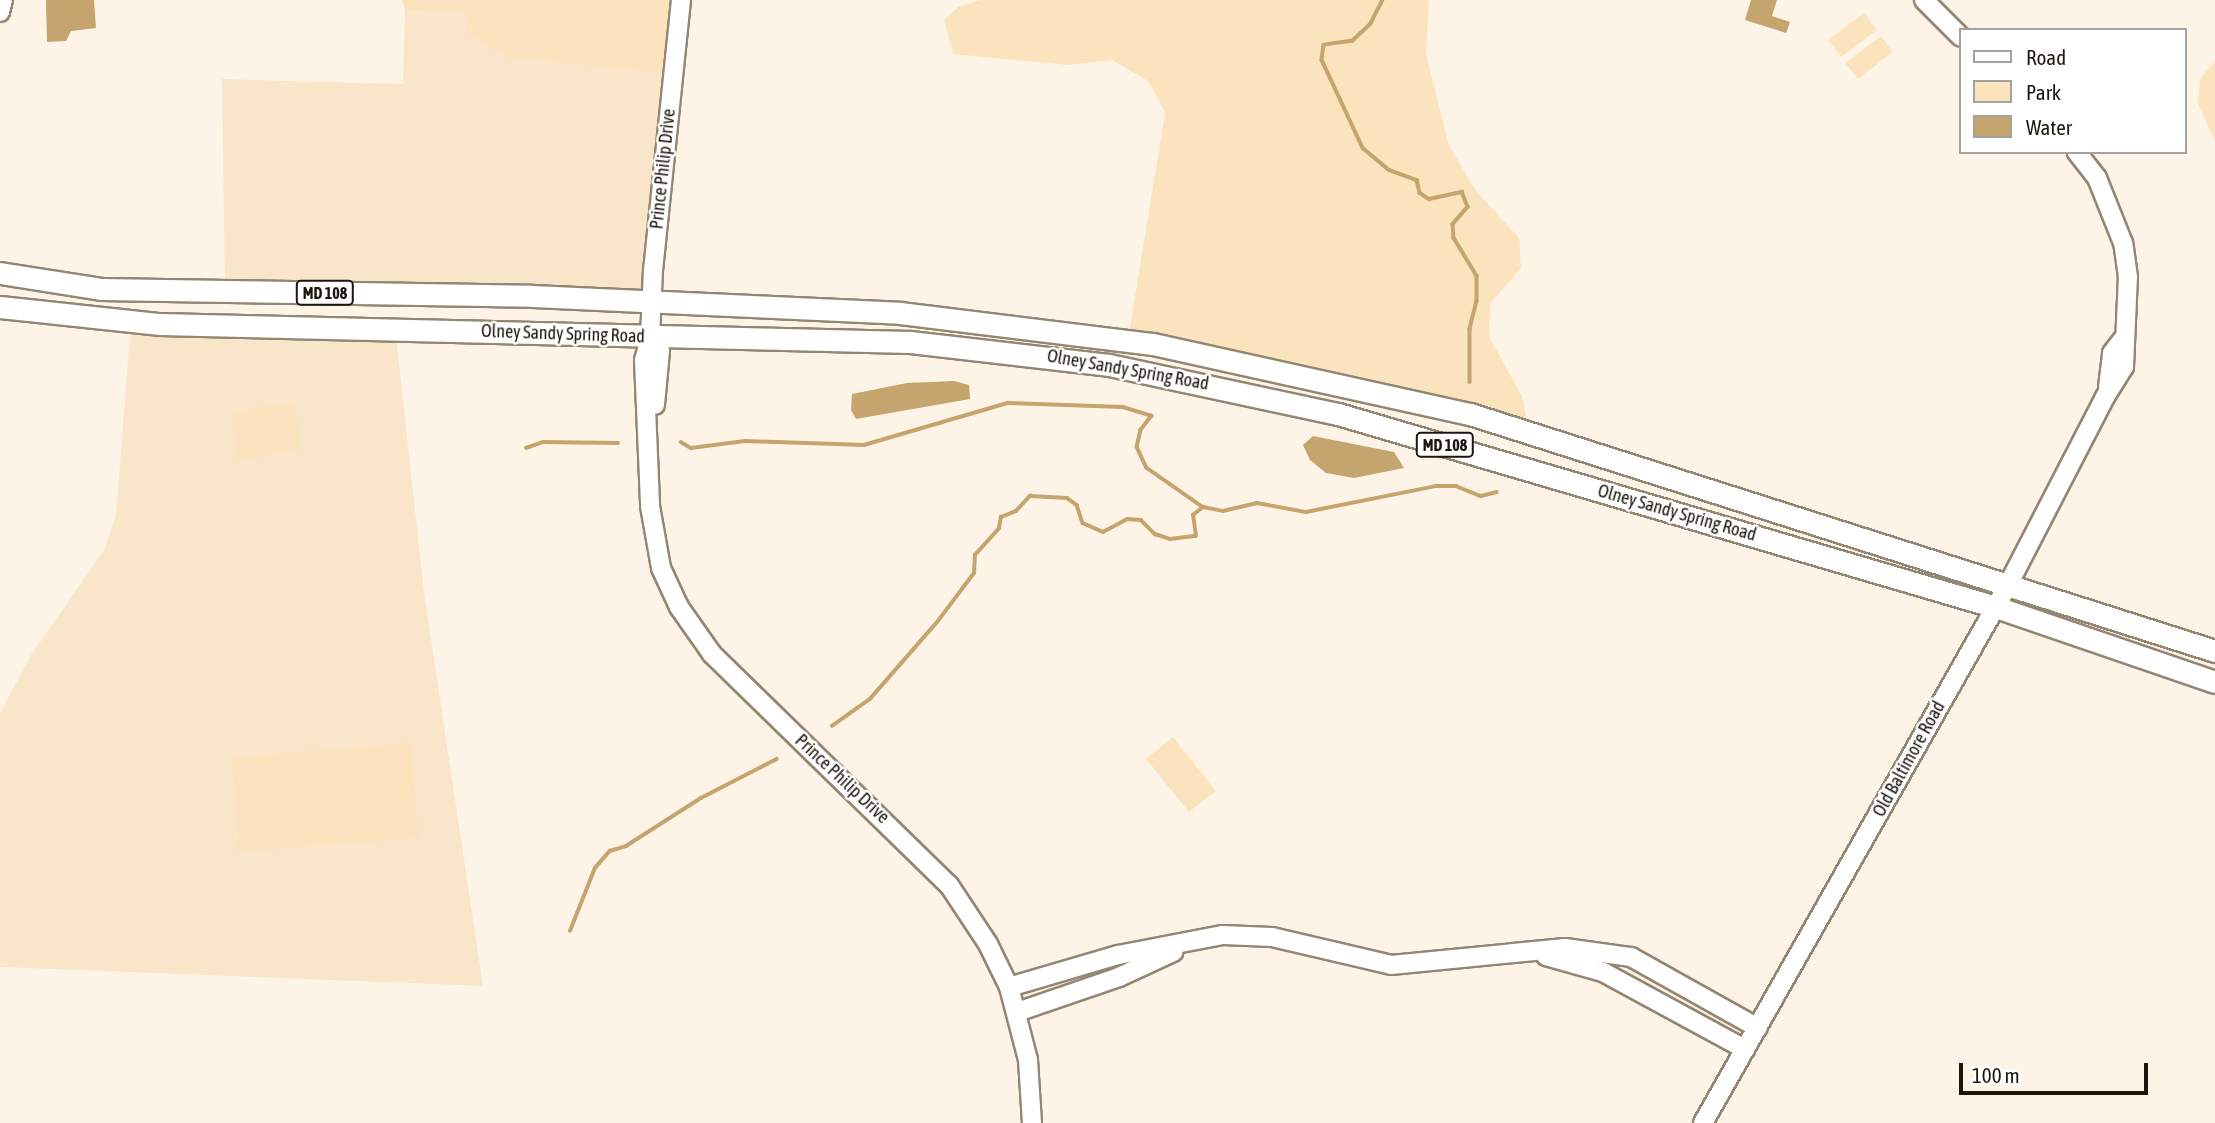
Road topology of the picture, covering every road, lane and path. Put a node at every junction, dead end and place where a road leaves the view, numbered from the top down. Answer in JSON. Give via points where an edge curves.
{"nodes":[{"id":1,"x":3,"y":0,"type":"edge"},
{"id":2,"x":681,"y":0,"type":"edge"},
{"id":3,"x":1924,"y":0,"type":"edge"},
{"id":4,"x":0,"y":12,"type":"edge"},
{"id":5,"x":1960,"y":36,"type":"edge"},
{"id":6,"x":2079,"y":154,"type":"edge"},
{"id":7,"x":0,"y":273,"type":"edge"},
{"id":8,"x":652,"y":302,"type":"junction"},
{"id":9,"x":0,"y":307,"type":"edge"},
{"id":10,"x":650,"y":338,"type":"junction"},
{"id":11,"x":2008,"y":585,"type":"junction"},
{"id":12,"x":1996,"y":607,"type":"junction"},
{"id":13,"x":2215,"y":651,"type":"edge"},
{"id":14,"x":2215,"y":682,"type":"edge"},
{"id":15,"x":1199,"y":940,"type":"junction"},
{"id":16,"x":1522,"y":950,"type":"junction"},
{"id":17,"x":1009,"y":987,"type":"junction"},
{"id":18,"x":1017,"y":1012,"type":"junction"},
{"id":19,"x":1758,"y":1028,"type":"junction"},
{"id":20,"x":1745,"y":1049,"type":"junction"},
{"id":21,"x":1032,"y":1123,"type":"edge"},
{"id":22,"x":1703,"y":1123,"type":"edge"}],
"edges":[{"from":1,"to":4,"type":"street"},
{"from":2,"to":8,"type":"street","name":"Prince Philip Drive"},
{"from":3,"to":5,"type":"street"},
{"from":6,"to":11,"type":"street","name":"Old Baltimore Road","via":[[2097,178],[2123,243],[2128,277],[2123,339],[2128,355]]},
{"from":7,"to":8,"type":"main road","name":"Olney Sandy Spring Road","number":"MD 108","via":[[101,289]]},
{"from":8,"to":10,"type":"street","name":"Prince Philip Drive"},
{"from":8,"to":11,"type":"main road","name":"Olney Sandy Spring Road","number":"MD 108","via":[[900,313],[1083,333],[1222,357],[1470,414]]},
{"from":9,"to":10,"type":"main road","name":"Olney Sandy Spring Road","number":"MD 108","via":[[160,324],[395,327]]},
{"from":10,"to":12,"type":"main road","name":"Olney Sandy Spring Road","number":"MD 108","via":[[764,336],[910,342],[1008,351],[1211,384],[1338,414]]},
{"from":10,"to":17,"type":"street","name":"Prince Philip Drive","via":[[660,351],[650,442],[650,506],[657,554],[672,594],[693,631],[729,672],[949,885],[988,944]]},
{"from":11,"to":12,"type":"street","name":"Old Baltimore Road"},
{"from":11,"to":13,"type":"main road","name":"Olney Sandy Spring Road","number":"MD 108"},
{"from":12,"to":14,"type":"main road","name":"Olney Sandy Spring Road","number":"MD 108"},
{"from":12,"to":19,"type":"street","name":"Old Baltimore Road"},
{"from":15,"to":16,"type":"street","via":[[1223,935],[1272,937],[1391,965],[1488,958]]},
{"from":15,"to":17,"type":"street","via":[[1118,955]]},
{"from":15,"to":18,"type":"street","via":[[1119,977]]},
{"from":16,"to":19,"type":"street","via":[[1565,948],[1631,957]]},
{"from":16,"to":20,"type":"street","via":[[1603,972]]},
{"from":17,"to":18,"type":"street","name":"Prince Philip Drive"},
{"from":18,"to":21,"type":"street","name":"Prince Philip Drive","via":[[1028,1060]]},
{"from":19,"to":20,"type":"street","name":"Old Baltimore Road"},
{"from":20,"to":22,"type":"street","name":"Old Baltimore Road"}]}
